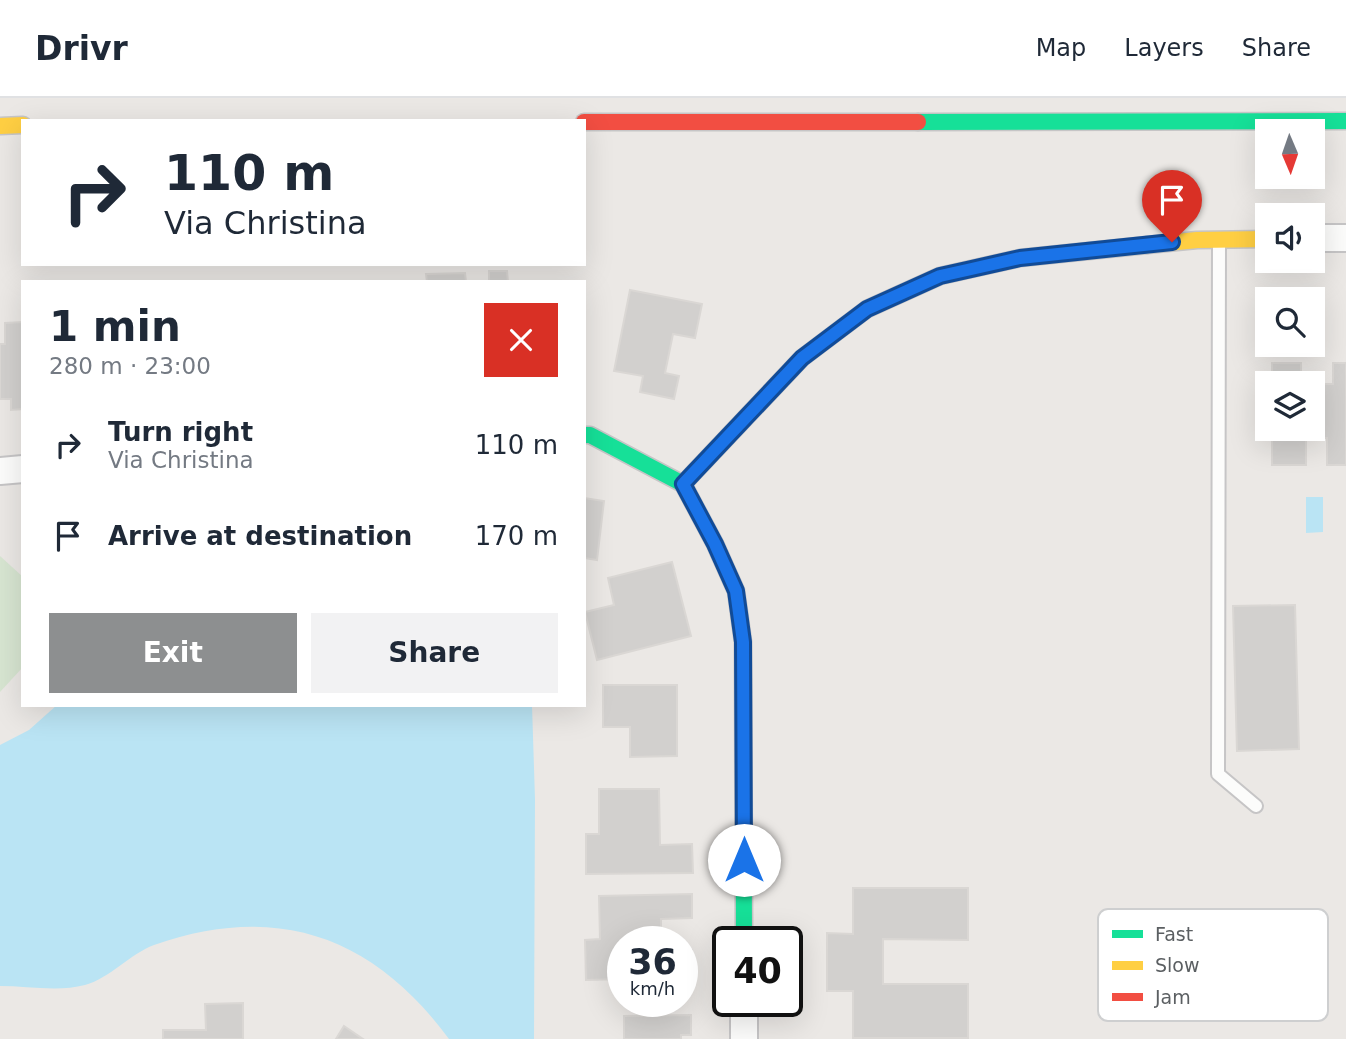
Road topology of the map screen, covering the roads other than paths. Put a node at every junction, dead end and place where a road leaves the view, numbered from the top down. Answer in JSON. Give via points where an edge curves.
{"nodes":[{"id":1,"x":1346,"y":121,"type":"edge"},
{"id":2,"x":586,"y":122,"type":"edge"},
{"id":3,"x":0,"y":125,"type":"edge"},
{"id":4,"x":21,"y":125,"type":"edge"},
{"id":5,"x":1325,"y":238,"type":"edge"},
{"id":6,"x":1346,"y":238,"type":"edge"},
{"id":7,"x":1219,"y":239,"type":"junction"},
{"id":8,"x":1255,"y":239,"type":"edge"},
{"id":9,"x":586,"y":435,"type":"edge"},
{"id":10,"x":21,"y":469,"type":"edge"},
{"id":11,"x":0,"y":471,"type":"edge"},
{"id":12,"x":683,"y":484,"type":"junction"},
{"id":13,"x":1256,"y":806,"type":"dead end"},
{"id":14,"x":744,"y":926,"type":"edge"},
{"id":15,"x":744,"y":1017,"type":"edge"},
{"id":16,"x":744,"y":1039,"type":"edge"}],
"edges":[{"from":1,"to":2,"type":"street"},
{"from":3,"to":4,"type":"street"},
{"from":5,"to":6,"type":"street"},
{"from":7,"to":8,"type":"street"},
{"from":7,"to":12,"type":"street","via":[[1020,258],[940,276],[867,309],[802,358]]},
{"from":7,"to":13,"type":"lane","via":[[1218,774]]},
{"from":9,"to":12,"type":"street"},
{"from":10,"to":11,"type":"street"},
{"from":12,"to":14,"type":"street","via":[[736,591],[743,642]]},
{"from":15,"to":16,"type":"street"}]}
